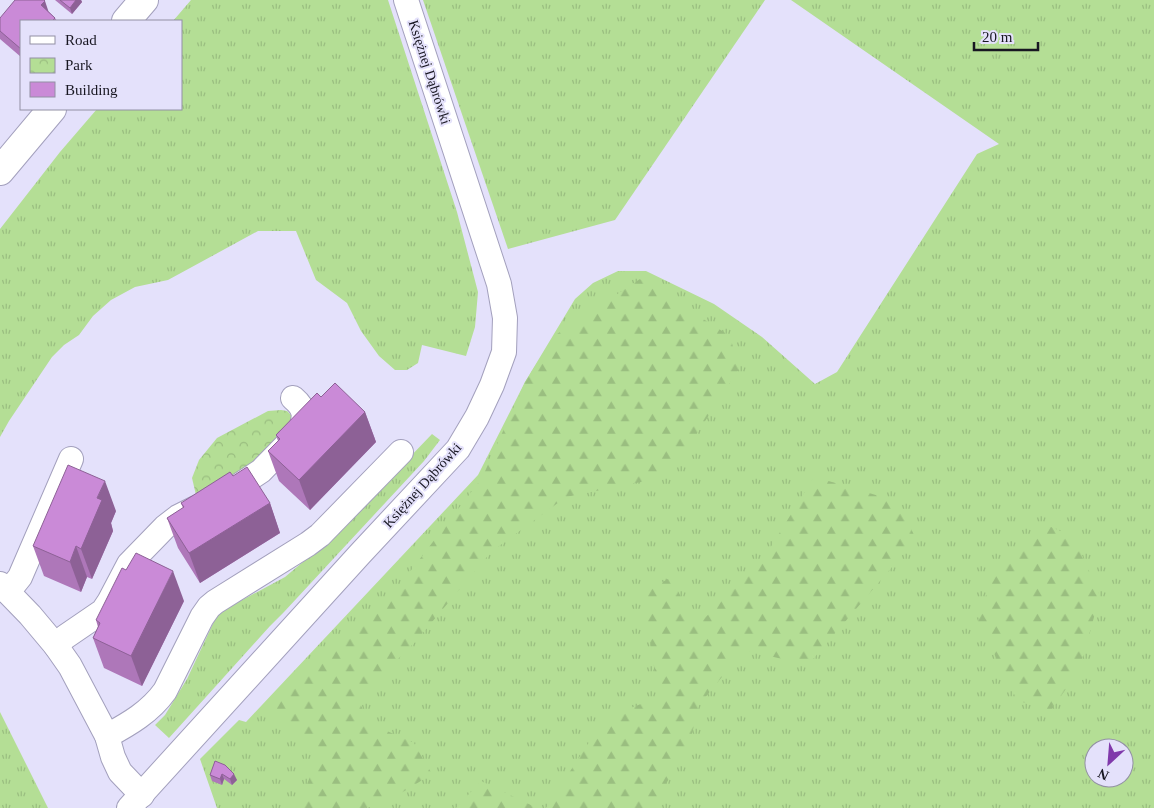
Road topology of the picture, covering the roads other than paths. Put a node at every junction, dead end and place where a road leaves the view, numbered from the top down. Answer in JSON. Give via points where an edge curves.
{"nodes":[{"id":1,"x":144,"y":0,"type":"edge"},
{"id":2,"x":406,"y":0,"type":"edge"},
{"id":3,"x":127,"y":20,"type":"edge"},
{"id":4,"x":51,"y":110,"type":"edge"},
{"id":5,"x":0,"y":171,"type":"edge"},
{"id":6,"x":293,"y":398,"type":"dead end"},
{"id":7,"x":401,"y":452,"type":"dead end"},
{"id":8,"x":71,"y":459,"type":"dead end"},
{"id":9,"x":4,"y":588,"type":"edge"},
{"id":10,"x":56,"y":646,"type":"junction"},
{"id":11,"x":107,"y":736,"type":"junction"},
{"id":12,"x":135,"y":802,"type":"edge"}],
"edges":[{"from":1,"to":3,"type":"street"},
{"from":2,"to":12,"type":"street","name":"Księżnej Dąbrówki","via":[[499,284],[505,318],[504,352],[477,418],[458,449]]},
{"from":4,"to":5,"type":"street"},
{"from":6,"to":10,"type":"street","via":[[304,414],[303,424],[262,471],[210,505],[187,512],[165,527],[129,564],[103,611]]},
{"from":7,"to":11,"type":"street","via":[[320,535],[215,602],[202,617],[160,698],[142,715]]},
{"from":8,"to":9,"type":"street","via":[[20,577]]},
{"from":9,"to":10,"type":"street"},
{"from":10,"to":11,"type":"street"},
{"from":11,"to":12,"type":"street","via":[[113,757]]}]}
